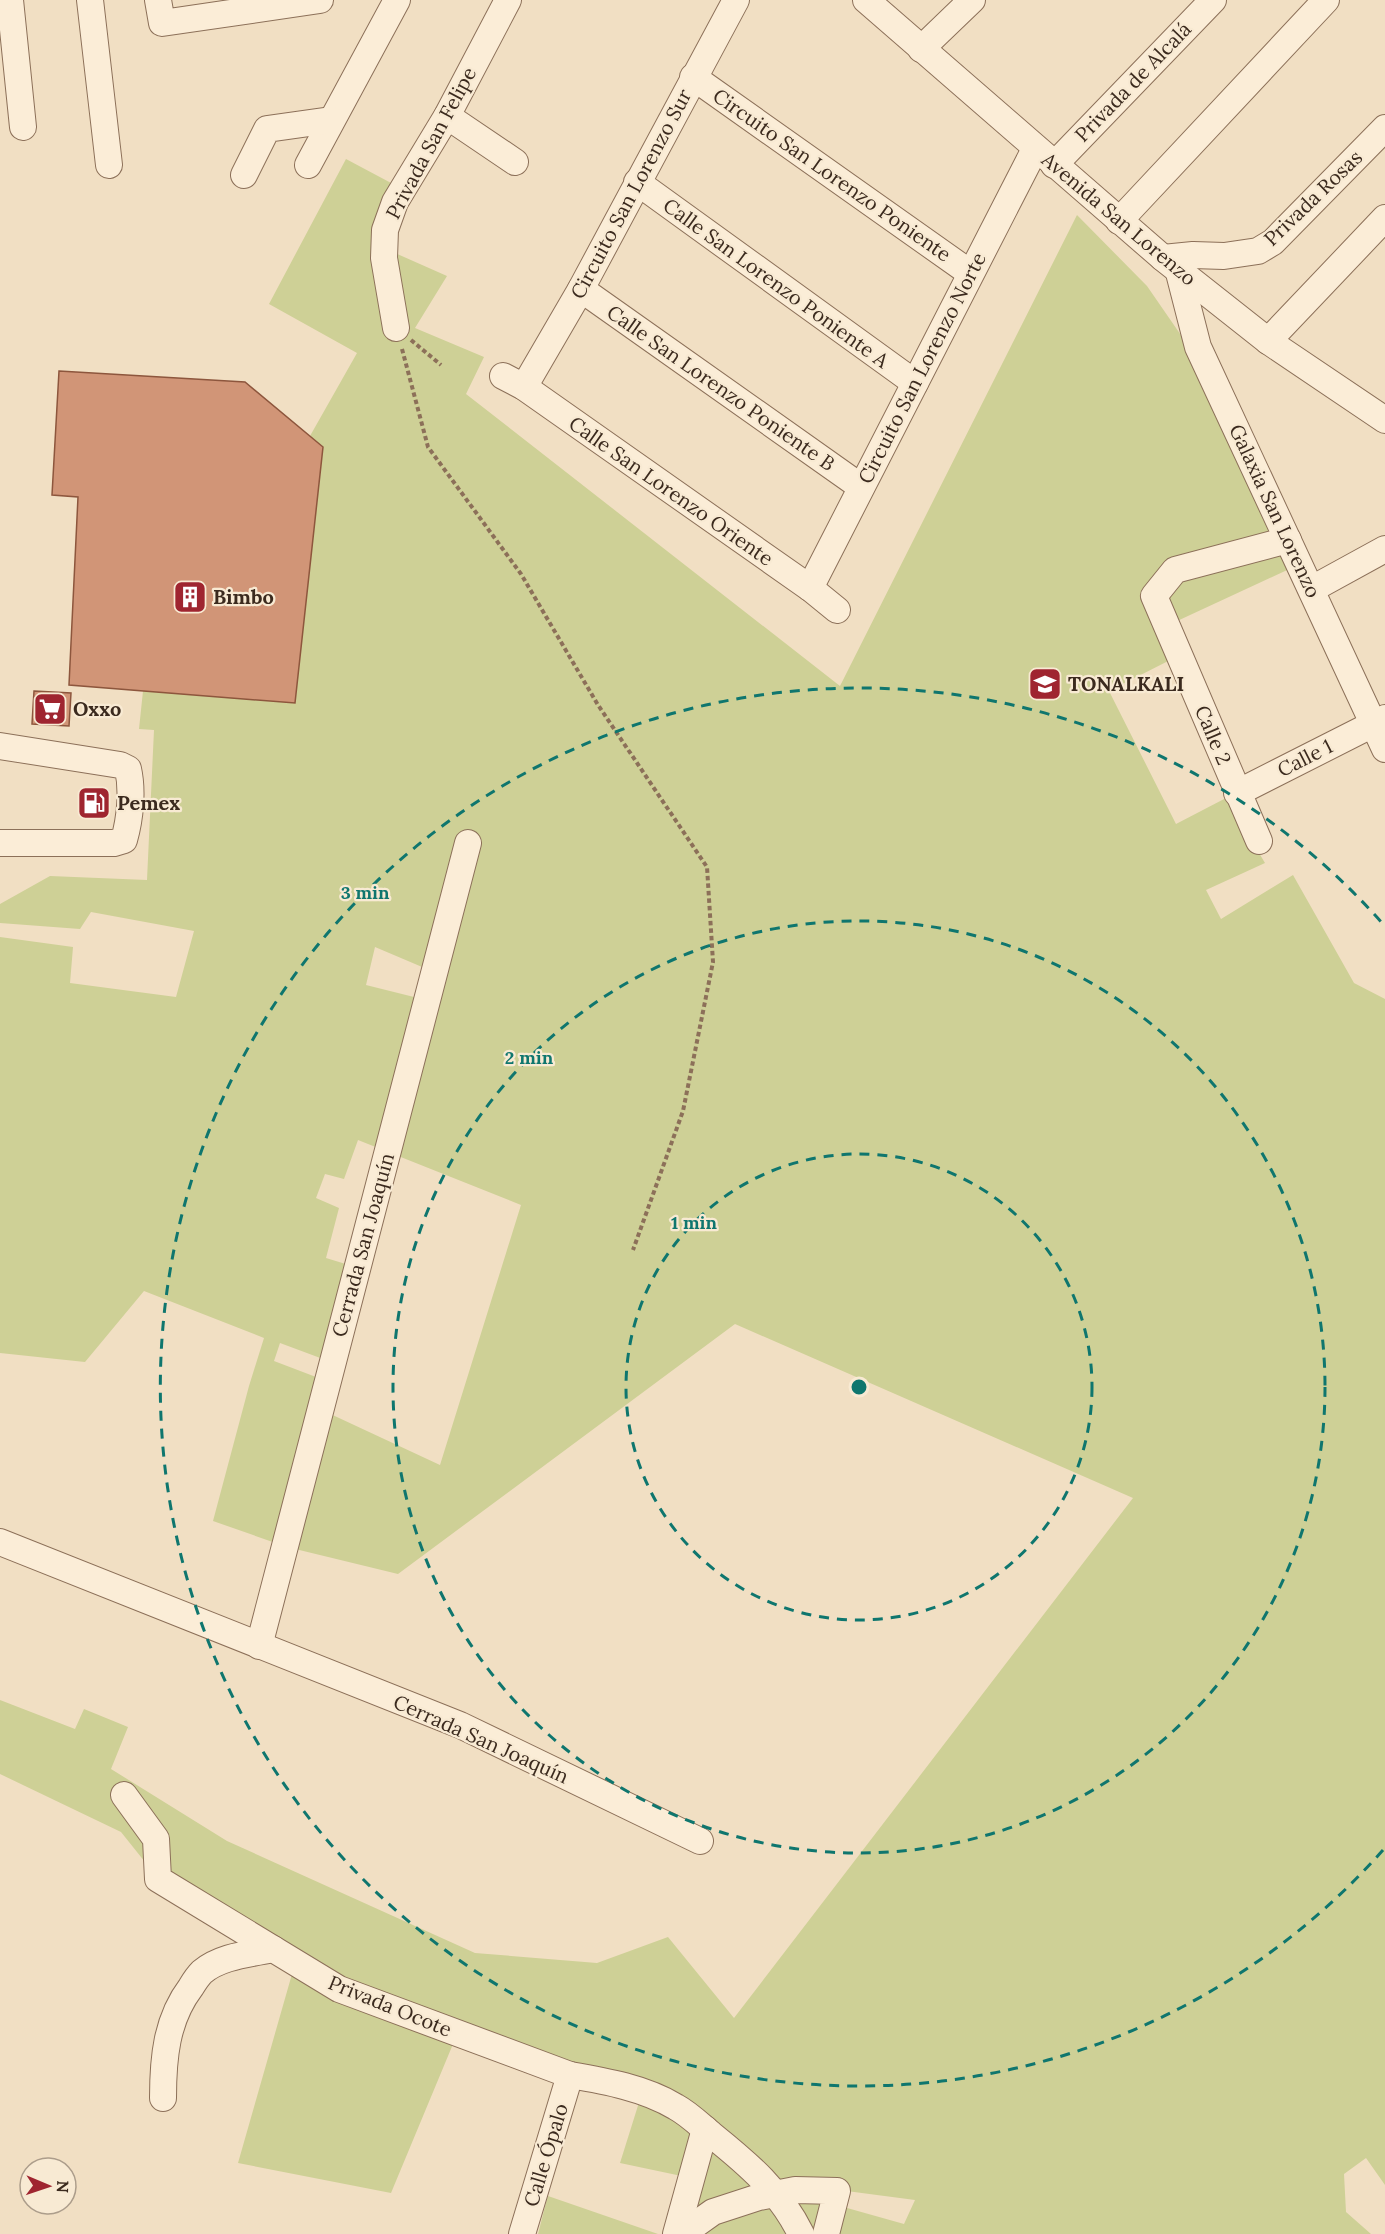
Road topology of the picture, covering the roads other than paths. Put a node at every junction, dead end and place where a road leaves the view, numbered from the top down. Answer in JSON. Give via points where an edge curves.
{"nodes":[{"id":1,"x":10,"y":0,"type":"edge"},
{"id":2,"x":90,"y":0,"type":"edge"},
{"id":3,"x":320,"y":0,"type":"edge"},
{"id":4,"x":397,"y":0,"type":"edge"},
{"id":5,"x":508,"y":0,"type":"edge"},
{"id":6,"x":735,"y":0,"type":"edge"},
{"id":7,"x":866,"y":0,"type":"edge"},
{"id":8,"x":972,"y":0,"type":"edge"},
{"id":9,"x":1213,"y":0,"type":"edge"},
{"id":10,"x":1326,"y":0,"type":"edge"},
{"id":11,"x":160,"y":11,"type":"edge"},
{"id":12,"x":921,"y":49,"type":"junction"},
{"id":13,"x":693,"y":77,"type":"junction"},
{"id":14,"x":447,"y":116,"type":"junction"},
{"id":15,"x":330,"y":120,"type":"junction"},
{"id":16,"x":23,"y":127,"type":"dead end"},
{"id":17,"x":1385,"y":128,"type":"edge"},
{"id":18,"x":1044,"y":157,"type":"junction"},
{"id":19,"x":515,"y":162,"type":"dead end"},
{"id":20,"x":108,"y":165,"type":"dead end"},
{"id":21,"x":308,"y":165,"type":"dead end"},
{"id":22,"x":244,"y":175,"type":"dead end"},
{"id":23,"x":637,"y":182,"type":"junction"},
{"id":24,"x":1385,"y":218,"type":"edge"},
{"id":25,"x":1119,"y":221,"type":"junction"},
{"id":26,"x":1170,"y":264,"type":"junction"},
{"id":27,"x":970,"y":273,"type":"junction"},
{"id":28,"x":581,"y":289,"type":"junction"},
{"id":29,"x":396,"y":328,"type":"road end"},
{"id":30,"x":1268,"y":341,"type":"junction"},
{"id":31,"x":513,"y":382,"type":"joint"},
{"id":32,"x":915,"y":383,"type":"junction"},
{"id":33,"x":1385,"y":420,"type":"edge"},
{"id":34,"x":861,"y":487,"type":"junction"},
{"id":35,"x":1288,"y":540,"type":"junction"},
{"id":36,"x":1385,"y":549,"type":"edge"},
{"id":37,"x":810,"y":588,"type":"junction"},
{"id":38,"x":1312,"y":589,"type":"junction"},
{"id":39,"x":837,"y":610,"type":"dead end"},
{"id":40,"x":1379,"y":721,"type":"edge"},
{"id":41,"x":0,"y":746,"type":"edge"},
{"id":42,"x":1385,"y":749,"type":"edge"},
{"id":43,"x":1237,"y":793,"type":"junction"},
{"id":44,"x":1259,"y":841,"type":"dead end"},
{"id":45,"x":0,"y":843,"type":"edge"},
{"id":46,"x":468,"y":843,"type":"dead end"},
{"id":47,"x":0,"y":1542,"type":"edge"},
{"id":48,"x":259,"y":1646,"type":"junction"},
{"id":49,"x":124,"y":1795,"type":"dead end"},
{"id":50,"x":700,"y":1841,"type":"dead end"},
{"id":51,"x":273,"y":1949,"type":"junction"},
{"id":52,"x":570,"y":2075,"type":"junction"},
{"id":53,"x":163,"y":2098,"type":"dead end"},
{"id":54,"x":705,"y":2129,"type":"junction"},
{"id":55,"x":777,"y":2194,"type":"junction"},
{"id":56,"x":522,"y":2234,"type":"edge"},
{"id":57,"x":676,"y":2234,"type":"edge"},
{"id":58,"x":682,"y":2234,"type":"edge"},
{"id":59,"x":801,"y":2234,"type":"edge"},
{"id":60,"x":826,"y":2234,"type":"edge"}],
"edges":[{"from":1,"to":16,"type":"street"},
{"from":2,"to":20,"type":"street"},
{"from":3,"to":11,"type":"street"},
{"from":4,"to":15,"type":"street"},
{"from":5,"to":14,"type":"street","name":"Privada San Felipe"},
{"from":6,"to":13,"type":"street","name":"Circuito San Lorenzo Sur"},
{"from":7,"to":12,"type":"street","name":"Avenida San Lorenzo"},
{"from":8,"to":12,"type":"street"},
{"from":9,"to":18,"type":"street","name":"Privada de Alcalá"},
{"from":10,"to":25,"type":"street"},
{"from":12,"to":18,"type":"street","name":"Avenida San Lorenzo"},
{"from":13,"to":23,"type":"street","name":"Circuito San Lorenzo Sur"},
{"from":13,"to":27,"type":"street","name":"Circuito San Lorenzo Poniente"},
{"from":14,"to":19,"type":"street"},
{"from":14,"to":29,"type":"street","name":"Privada San Felipe","via":[[395,202],[385,230],[384,258]]},
{"from":15,"to":21,"type":"street"},
{"from":15,"to":22,"type":"street","via":[[267,129]]},
{"from":17,"to":26,"type":"street","name":"Privada Rosas","via":[[1273,242],[1258,251],[1193,255]]},
{"from":18,"to":25,"type":"street","name":"Avenida San Lorenzo"},
{"from":18,"to":27,"type":"street","name":"Circuito San Lorenzo Norte"},
{"from":23,"to":28,"type":"street","name":"Circuito San Lorenzo Sur"},
{"from":23,"to":32,"type":"street","name":"Calle San Lorenzo Poniente A"},
{"from":24,"to":30,"type":"street"},
{"from":25,"to":26,"type":"street","name":"Avenida San Lorenzo"},
{"from":26,"to":30,"type":"street","name":"Avenida San Lorenzo"},
{"from":26,"to":35,"type":"street","name":"Galaxia San Lorenzo","via":[[1198,347]]},
{"from":27,"to":32,"type":"street","name":"Circuito San Lorenzo Norte"},
{"from":28,"to":31,"type":"street","name":"Circuito San Lorenzo Sur"},
{"from":28,"to":34,"type":"street","name":"Calle San Lorenzo Poniente B"},
{"from":30,"to":33,"type":"street","name":"Avenida San Lorenzo"},
{"from":31,"to":37,"type":"street","name":"Calle San Lorenzo Oriente"},
{"from":32,"to":34,"type":"street","name":"Circuito San Lorenzo Norte"},
{"from":34,"to":37,"type":"street","name":"Circuito San Lorenzo Norte"},
{"from":35,"to":38,"type":"street","name":"Galaxia San Lorenzo"},
{"from":35,"to":43,"type":"street","name":"Calle 2","via":[[1175,570],[1154,596]]},
{"from":36,"to":38,"type":"street"},
{"from":37,"to":39,"type":"street","name":"Calle San Lorenzo Oriente"},
{"from":38,"to":40,"type":"street","name":"Galaxia San Lorenzo"},
{"from":40,"to":42,"type":"street","name":"Galaxia San Lorenzo"},
{"from":40,"to":43,"type":"street","name":"Calle 1"},
{"from":41,"to":45,"type":"street","via":[[120,765],[128,769],[130,782],[124,840]]},
{"from":43,"to":44,"type":"street","name":"Calle 2"},
{"from":46,"to":48,"type":"street","name":"Cerrada San Joaquín"},
{"from":47,"to":48,"type":"street","name":"Cerrada San Joaquín"},
{"from":48,"to":50,"type":"street","name":"Cerrada San Joaquín","via":[[460,1725]]},
{"from":49,"to":51,"type":"street","name":"Privada Ocote","via":[[156,1839],[158,1879]]},
{"from":51,"to":52,"type":"street","name":"Privada Ocote","via":[[339,1989]]},
{"from":51,"to":53,"type":"street","via":[[229,1958],[203,1972],[185,1995],[171,2024],[164,2054]]},
{"from":52,"to":54,"type":"street","name":"Privada Ocote","via":[[642,2092],[676,2107]]},
{"from":52,"to":56,"type":"street","name":"Calle Ópalo"},
{"from":54,"to":55,"type":"street","name":"Privada Ocote"},
{"from":54,"to":57,"type":"street"},
{"from":55,"to":58,"type":"street","via":[[713,2212]]},
{"from":55,"to":59,"type":"street","name":"Privada Ocote"},
{"from":55,"to":60,"type":"street","via":[[795,2190],[837,2191]]}]}
